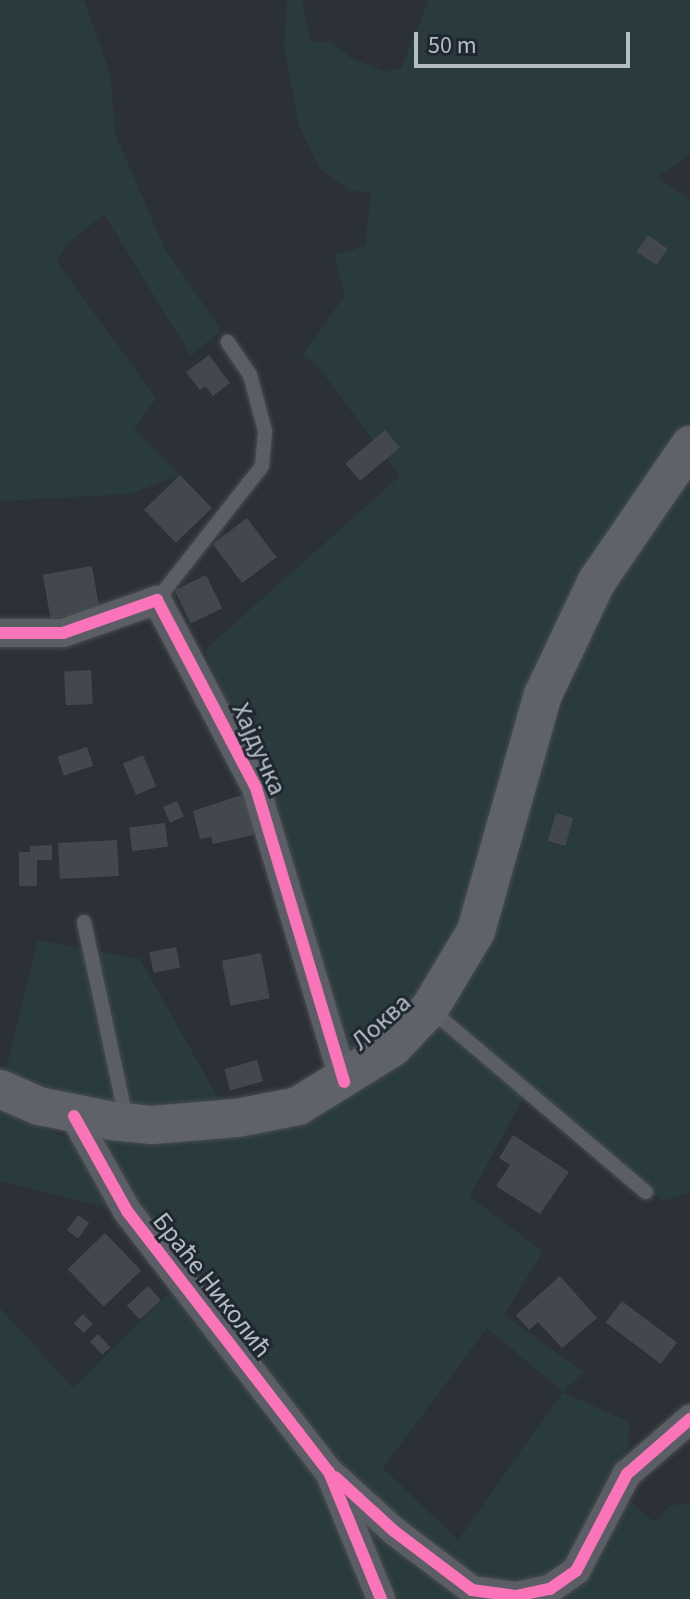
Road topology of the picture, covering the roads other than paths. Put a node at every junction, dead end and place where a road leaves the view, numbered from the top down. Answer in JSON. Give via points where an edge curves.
{"nodes":[{"id":1,"x":228,"y":342,"type":"dead end"},
{"id":2,"x":690,"y":445,"type":"edge"},
{"id":3,"x":157,"y":600,"type":"junction"},
{"id":4,"x":0,"y":633,"type":"edge"},
{"id":5,"x":84,"y":922,"type":"dead end"},
{"id":6,"x":430,"y":1008,"type":"junction"},
{"id":7,"x":344,"y":1082,"type":"junction"},
{"id":8,"x":0,"y":1089,"type":"edge"},
{"id":9,"x":74,"y":1116,"type":"junction"},
{"id":10,"x":127,"y":1123,"type":"junction"},
{"id":11,"x":646,"y":1192,"type":"dead end"},
{"id":12,"x":690,"y":1419,"type":"edge"},
{"id":13,"x":329,"y":1472,"type":"junction"},
{"id":14,"x":477,"y":1594,"type":"edge"},
{"id":15,"x":381,"y":1599,"type":"edge"}],
"edges":[{"from":1,"to":3,"type":"lane","via":[[250,375],[265,431],[262,466]]},
{"from":2,"to":6,"type":"main road","name":"Локва","via":[[612,553],[562,651],[513,789],[476,931]]},
{"from":3,"to":4,"type":"street","via":[[63,633]]},
{"from":3,"to":7,"type":"street","name":"Хајдучка","via":[[256,788]]},
{"from":5,"to":10,"type":"lane"},
{"from":6,"to":7,"type":"main road","name":"Локва","via":[[393,1047]]},
{"from":6,"to":11,"type":"lane","name":"Локва"},
{"from":7,"to":10,"type":"main road","name":"Локва","via":[[298,1106],[267,1114]]},
{"from":8,"to":9,"type":"main road","name":"Локва"},
{"from":9,"to":10,"type":"main road","name":"Локва"},
{"from":9,"to":13,"type":"street","name":"Браће Николић","via":[[127,1211]]},
{"from":12,"to":14,"type":"street","name":"Браће Николић","via":[[627,1474],[576,1571],[550,1589],[516,1596]]},
{"from":13,"to":14,"type":"street","name":"Браће Николић","via":[[394,1531]]},
{"from":13,"to":15,"type":"street","name":"Браће Николић"}]}
